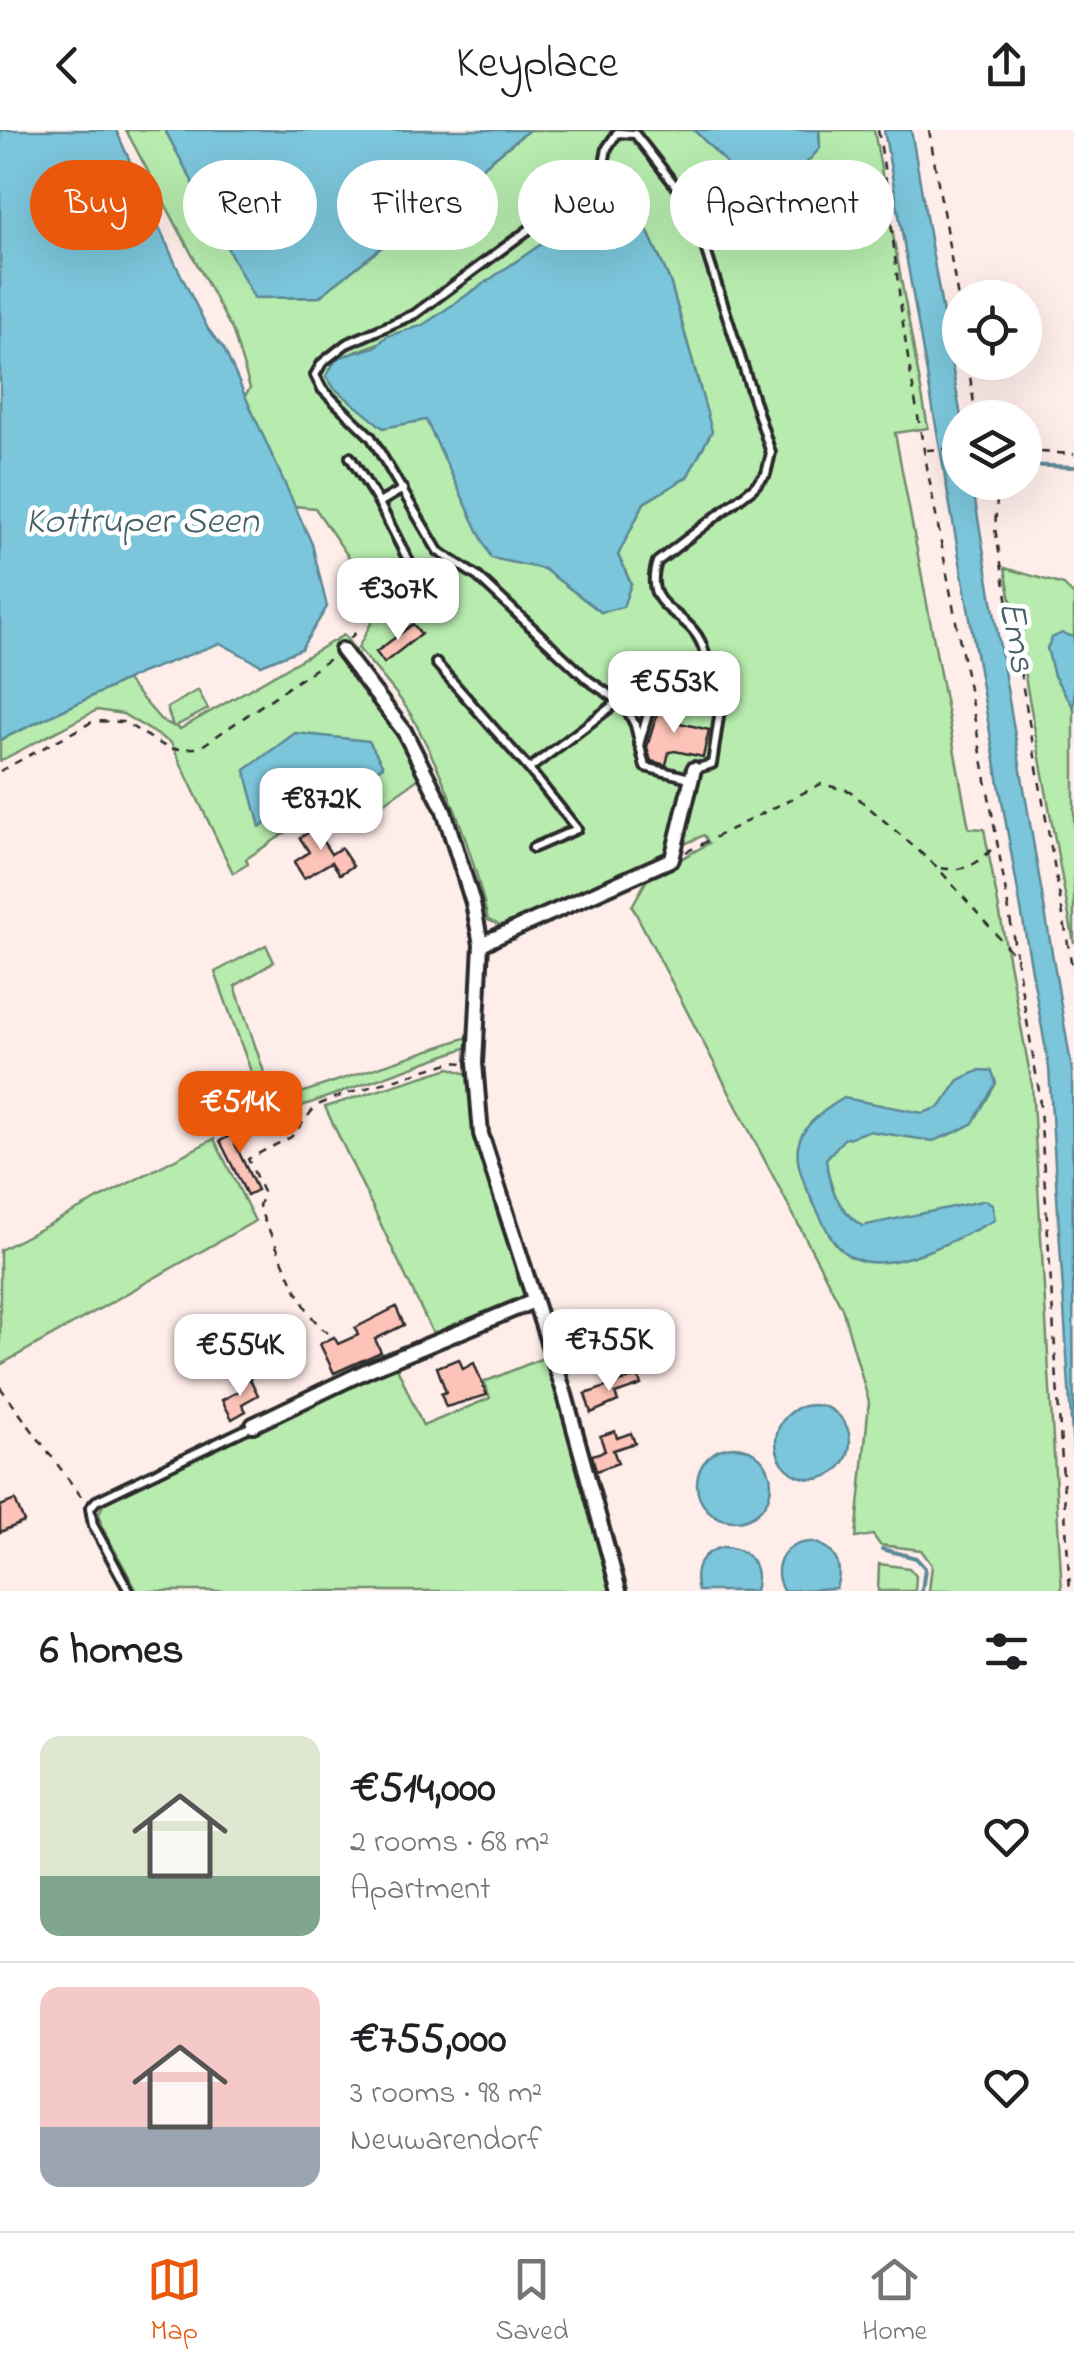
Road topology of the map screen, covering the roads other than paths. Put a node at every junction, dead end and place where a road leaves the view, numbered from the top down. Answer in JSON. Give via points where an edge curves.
{"nodes":[{"id":1,"x":350,"y":457,"type":"dead end"},
{"id":2,"x":403,"y":489,"type":"junction"},
{"id":3,"x":379,"y":502,"type":"junction"},
{"id":4,"x":412,"y":568,"type":"dead end"},
{"id":5,"x":342,"y":650,"type":"road end"},
{"id":6,"x":436,"y":664,"type":"dead end"},
{"id":7,"x":684,"y":688,"type":"junction"},
{"id":8,"x":619,"y":702,"type":"junction"},
{"id":9,"x":640,"y":744,"type":"junction"},
{"id":10,"x":530,"y":769,"type":"junction"},
{"id":11,"x":693,"y":774,"type":"junction"},
{"id":12,"x":533,"y":848,"type":"dead end"},
{"id":13,"x":481,"y":944,"type":"junction"},
{"id":14,"x":534,"y":1301,"type":"junction"},
{"id":15,"x":253,"y":1425,"type":"joint"},
{"id":16,"x":129,"y":1591,"type":"edge"},
{"id":17,"x":618,"y":1591,"type":"edge"}],
"edges":[{"from":1,"to":3,"type":"lane"},
{"from":2,"to":3,"type":"lane"},
{"from":2,"to":7,"type":"lane","via":[[371,437],[322,389],[315,375],[322,362],[415,314],[476,271],[603,170],[617,134],[635,134],[692,207],[771,453],[766,474],[753,488],[656,562],[651,580],[659,601],[700,634],[705,654]]},
{"from":2,"to":8,"type":"lane","via":[[438,551],[478,576]]},
{"from":3,"to":4,"type":"lane"},
{"from":5,"to":13,"type":"street","via":[[404,731],[442,808]]},
{"from":6,"to":10,"type":"lane"},
{"from":7,"to":9,"type":"lane","via":[[651,702]]},
{"from":7,"to":11,"type":"lane","via":[[721,703],[712,764]]},
{"from":8,"to":9,"type":"lane"},
{"from":8,"to":10,"type":"lane"},
{"from":9,"to":11,"type":"lane","via":[[645,767]]},
{"from":10,"to":12,"type":"lane","via":[[576,829]]},
{"from":11,"to":13,"type":"street","via":[[672,858]]},
{"from":13,"to":14,"type":"street","via":[[475,1063],[481,1134]]},
{"from":14,"to":15,"type":"street"},
{"from":14,"to":17,"type":"street"},
{"from":15,"to":16,"type":"lane","via":[[90,1508]]}]}
